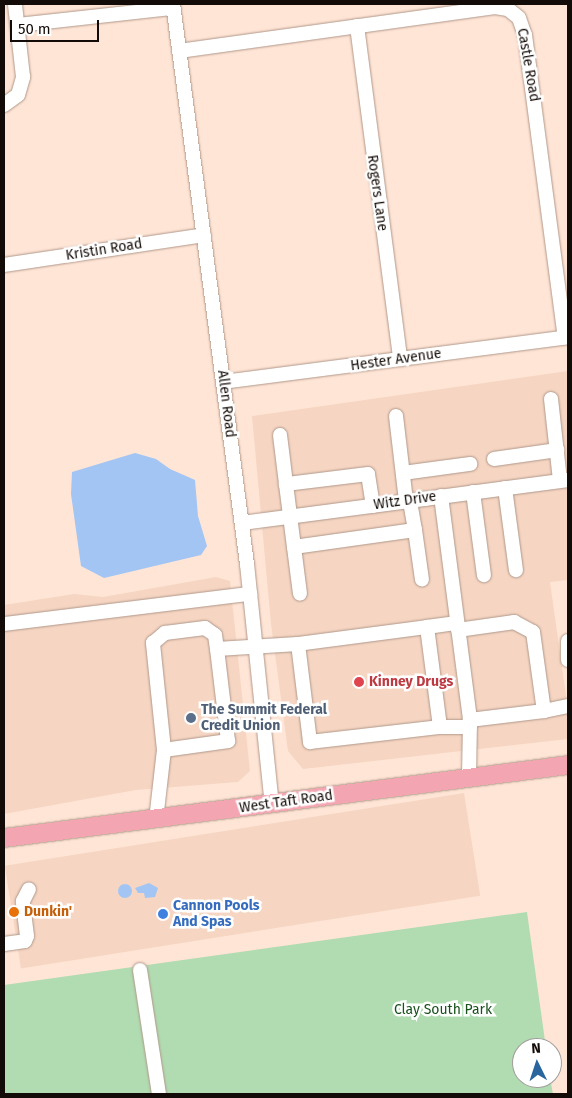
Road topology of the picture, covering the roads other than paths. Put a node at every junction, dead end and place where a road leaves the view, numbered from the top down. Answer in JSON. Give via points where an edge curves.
{"nodes":[{"id":1,"x":15,"y":4,"type":"edge"},
{"id":2,"x":173,"y":6,"type":"edge"},
{"id":3,"x":18,"y":25,"type":"junction"},
{"id":4,"x":357,"y":26,"type":"junction"},
{"id":5,"x":179,"y":52,"type":"junction"},
{"id":6,"x":4,"y":105,"type":"edge"},
{"id":7,"x":204,"y":235,"type":"junction"},
{"id":8,"x":4,"y":265,"type":"edge"},
{"id":9,"x":567,"y":337,"type":"edge"},
{"id":10,"x":400,"y":359,"type":"junction"},
{"id":11,"x":223,"y":382,"type":"junction"},
{"id":12,"x":551,"y":399,"type":"dead end"},
{"id":13,"x":396,"y":416,"type":"dead end"},
{"id":14,"x":280,"y":435,"type":"dead end"},
{"id":15,"x":557,"y":450,"type":"junction"},
{"id":16,"x":494,"y":459,"type":"dead end"},
{"id":17,"x":470,"y":464,"type":"dead end"},
{"id":18,"x":403,"y":473,"type":"junction"},
{"id":19,"x":564,"y":480,"type":"edge"},
{"id":20,"x":286,"y":484,"type":"junction"},
{"id":21,"x":505,"y":488,"type":"junction"},
{"id":22,"x":473,"y":492,"type":"junction"},
{"id":23,"x":441,"y":496,"type":"junction"},
{"id":24,"x":408,"y":501,"type":"junction"},
{"id":25,"x":373,"y":506,"type":"junction"},
{"id":26,"x":290,"y":517,"type":"junction"},
{"id":27,"x":242,"y":523,"type":"junction"},
{"id":28,"x":415,"y":530,"type":"junction"},
{"id":29,"x":294,"y":546,"type":"junction"},
{"id":30,"x":516,"y":570,"type":"dead end"},
{"id":31,"x":484,"y":575,"type":"dead end"},
{"id":32,"x":422,"y":580,"type":"dead end"},
{"id":33,"x":250,"y":594,"type":"junction"},
{"id":34,"x":300,"y":594,"type":"dead end"},
{"id":35,"x":4,"y":624,"type":"edge"},
{"id":36,"x":458,"y":626,"type":"junction"},
{"id":37,"x":427,"y":627,"type":"junction"},
{"id":38,"x":568,"y":641,"type":"edge"},
{"id":39,"x":298,"y":644,"type":"junction"},
{"id":40,"x":256,"y":646,"type":"junction"},
{"id":41,"x":217,"y":649,"type":"junction"},
{"id":42,"x":568,"y":660,"type":"edge"},
{"id":43,"x":568,"y":706,"type":"edge"},
{"id":44,"x":544,"y":711,"type":"junction"},
{"id":45,"x":470,"y":723,"type":"junction"},
{"id":46,"x":440,"y":727,"type":"junction"},
{"id":47,"x":164,"y":750,"type":"junction"},
{"id":48,"x":568,"y":765,"type":"edge"},
{"id":49,"x":469,"y":778,"type":"junction"},
{"id":50,"x":272,"y":804,"type":"junction"},
{"id":51,"x":156,"y":820,"type":"junction"},
{"id":52,"x":4,"y":838,"type":"edge"},
{"id":53,"x":29,"y":889,"type":"dead end"},
{"id":54,"x":4,"y":944,"type":"edge"},
{"id":55,"x":140,"y":970,"type":"dead end"},
{"id":56,"x":159,"y":1094,"type":"edge"}],
"edges":[{"from":1,"to":3,"type":"street"},
{"from":2,"to":3,"type":"street"},
{"from":2,"to":5,"type":"street","name":"Allen Road"},
{"from":3,"to":6,"type":"street","via":[[23,77],[18,95]]},
{"from":4,"to":5,"type":"street","name":"Castle Road"},
{"from":4,"to":9,"type":"street","name":"Castle Road","via":[[495,7],[508,9],[519,18],[525,35]]},
{"from":4,"to":10,"type":"street","name":"Rogers Lane"},
{"from":5,"to":7,"type":"street","name":"Allen Road"},
{"from":7,"to":8,"type":"street","name":"Kristin Road"},
{"from":7,"to":11,"type":"street","name":"Allen Road"},
{"from":9,"to":10,"type":"street","name":"Hester Avenue"},
{"from":10,"to":11,"type":"street","name":"Hester Avenue"},
{"from":11,"to":27,"type":"street","name":"Allen Road"},
{"from":12,"to":15,"type":"street"},
{"from":13,"to":18,"type":"street"},
{"from":14,"to":20,"type":"street"},
{"from":15,"to":16,"type":"street"},
{"from":15,"to":19,"type":"street"},
{"from":17,"to":18,"type":"street"},
{"from":18,"to":24,"type":"street"},
{"from":19,"to":21,"type":"street","name":"Witz Drive"},
{"from":20,"to":25,"type":"street","via":[[368,474]]},
{"from":20,"to":26,"type":"street"},
{"from":21,"to":22,"type":"street","name":"Witz Drive"},
{"from":21,"to":30,"type":"street"},
{"from":22,"to":23,"type":"street","name":"Witz Drive"},
{"from":22,"to":31,"type":"street"},
{"from":23,"to":24,"type":"street","name":"Witz Drive"},
{"from":23,"to":36,"type":"street"},
{"from":24,"to":25,"type":"street","name":"Witz Drive"},
{"from":24,"to":28,"type":"street"},
{"from":25,"to":26,"type":"street","name":"Witz Drive"},
{"from":26,"to":27,"type":"street","name":"Witz Drive"},
{"from":26,"to":29,"type":"street"},
{"from":27,"to":33,"type":"street","name":"Allen Road"},
{"from":28,"to":29,"type":"street"},
{"from":28,"to":32,"type":"street"},
{"from":29,"to":34,"type":"street"},
{"from":33,"to":35,"type":"street"},
{"from":33,"to":40,"type":"street","name":"Allen Road"},
{"from":36,"to":37,"type":"street"},
{"from":36,"to":44,"type":"street","via":[[514,622],[533,632]]},
{"from":36,"to":45,"type":"street"},
{"from":37,"to":39,"type":"street"},
{"from":37,"to":46,"type":"street"},
{"from":38,"to":42,"type":"street"},
{"from":39,"to":40,"type":"street"},
{"from":39,"to":46,"type":"street","via":[[310,742]]},
{"from":40,"to":41,"type":"street"},
{"from":40,"to":50,"type":"street","name":"Allen Road"},
{"from":41,"to":47,"type":"street","via":[[228,741]]},
{"from":41,"to":47,"type":"street","via":[[215,636],[205,628],[165,634],[152,643]]},
{"from":43,"to":44,"type":"street"},
{"from":44,"to":45,"type":"street"},
{"from":45,"to":46,"type":"street"},
{"from":45,"to":49,"type":"street"},
{"from":47,"to":51,"type":"street"},
{"from":48,"to":49,"type":"main road","name":"West Taft Road"},
{"from":49,"to":50,"type":"main road","name":"West Taft Road"},
{"from":50,"to":51,"type":"main road","name":"West Taft Road"},
{"from":51,"to":52,"type":"main road","name":"West Taft Road"},
{"from":53,"to":54,"type":"street","via":[[23,901],[25,941]]},
{"from":55,"to":56,"type":"street"}]}
